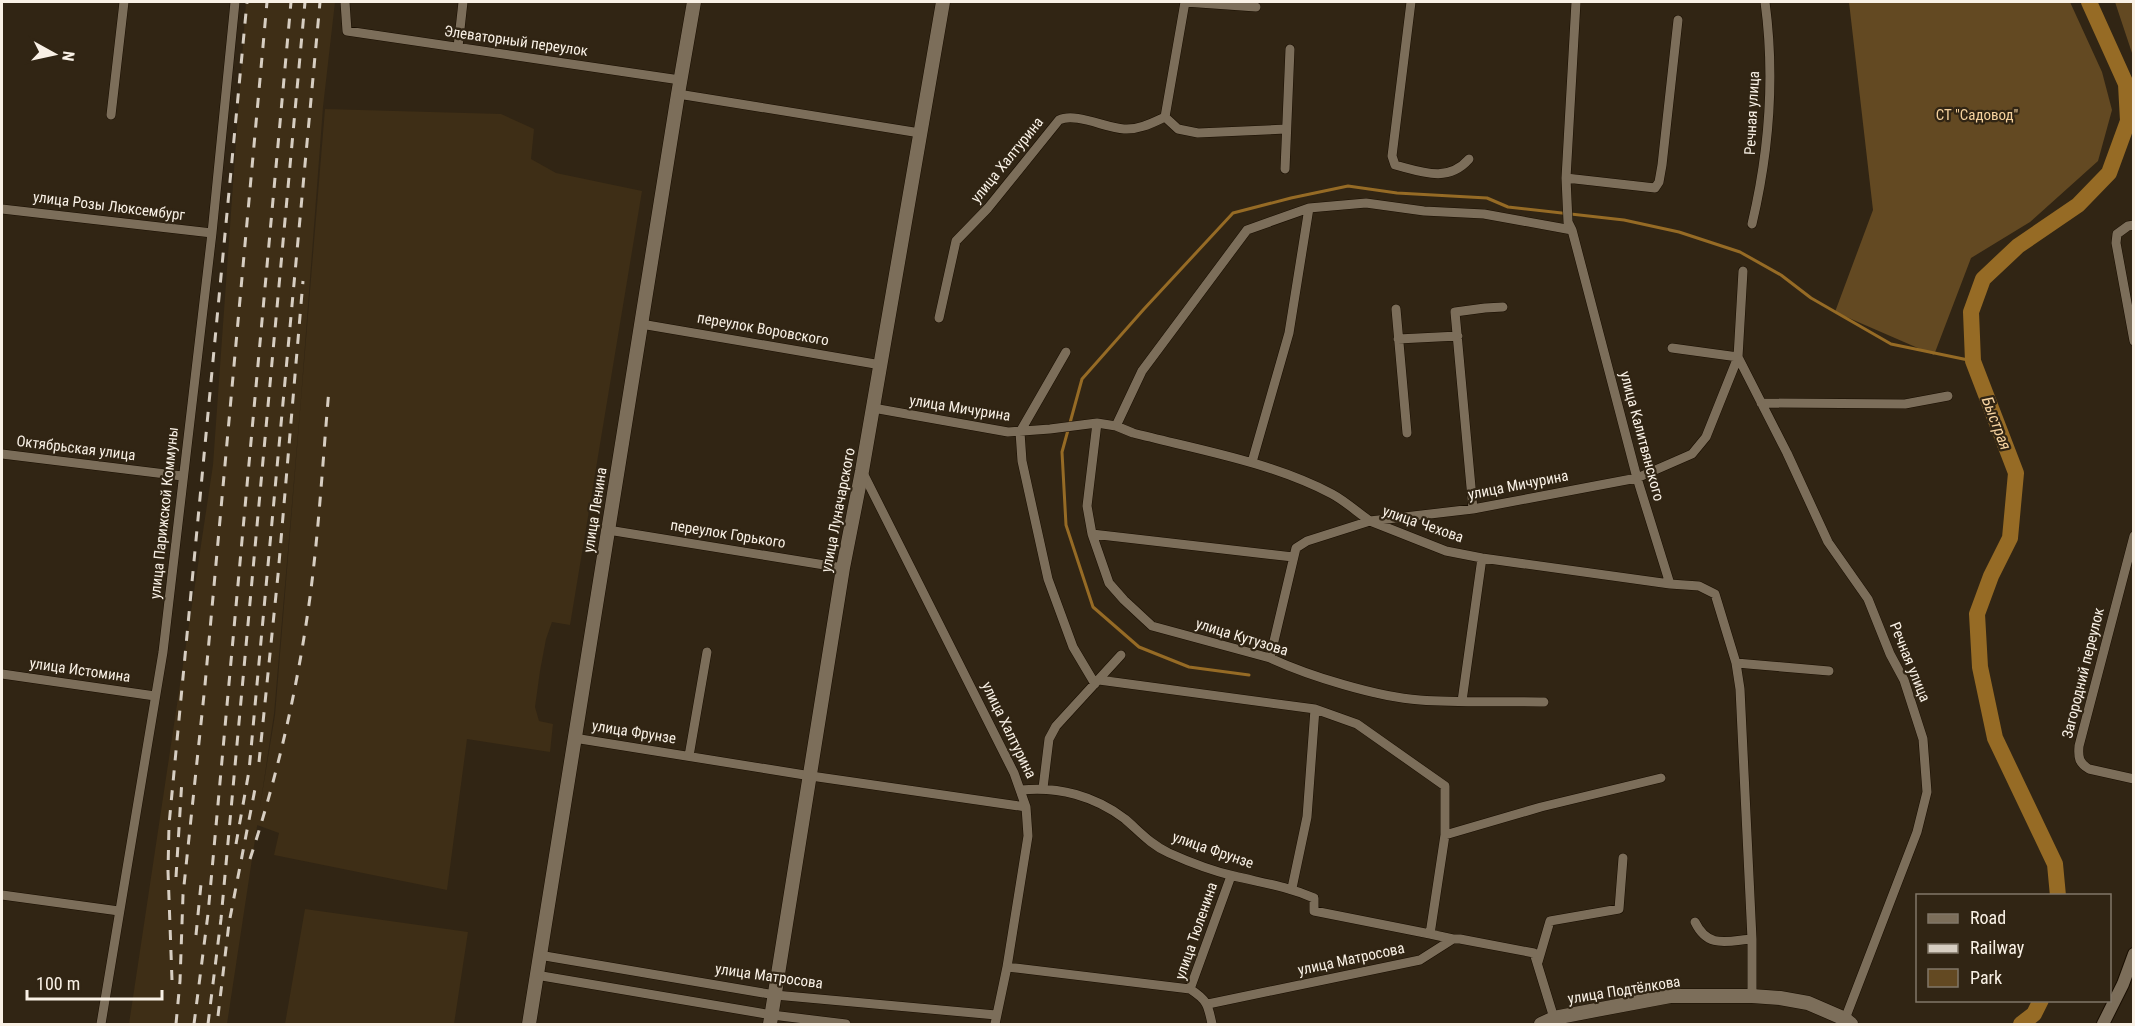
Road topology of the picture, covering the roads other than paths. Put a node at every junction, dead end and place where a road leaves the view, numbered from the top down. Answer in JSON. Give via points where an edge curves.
{"nodes":[{"id":1,"x":124,"y":2,"type":"edge"},
{"id":2,"x":235,"y":2,"type":"edge"},
{"id":3,"x":345,"y":2,"type":"edge"},
{"id":4,"x":463,"y":2,"type":"edge"},
{"id":5,"x":694,"y":2,"type":"edge"},
{"id":6,"x":943,"y":2,"type":"edge"},
{"id":7,"x":1185,"y":2,"type":"edge"},
{"id":8,"x":1411,"y":2,"type":"edge"},
{"id":9,"x":1576,"y":2,"type":"edge"},
{"id":10,"x":1765,"y":2,"type":"edge"},
{"id":11,"x":1256,"y":7,"type":"dead end"},
{"id":12,"x":1678,"y":20,"type":"dead end"},
{"id":13,"x":458,"y":47,"type":"junction"},
{"id":14,"x":1290,"y":49,"type":"dead end"},
{"id":15,"x":679,"y":87,"type":"junction"},
{"id":16,"x":111,"y":115,"type":"dead end"},
{"id":17,"x":1165,"y":117,"type":"junction"},
{"id":18,"x":1286,"y":129,"type":"junction"},
{"id":19,"x":920,"y":133,"type":"junction"},
{"id":20,"x":1469,"y":159,"type":"dead end"},
{"id":21,"x":1286,"y":169,"type":"dead end"},
{"id":22,"x":1566,"y":182,"type":"junction"},
{"id":23,"x":1309,"y":208,"type":"junction"},
{"id":24,"x":2,"y":209,"type":"edge"},
{"id":25,"x":1752,"y":224,"type":"dead end"},
{"id":26,"x":2133,"y":225,"type":"edge"},
{"id":27,"x":1570,"y":226,"type":"junction"},
{"id":28,"x":212,"y":233,"type":"junction"},
{"id":29,"x":1743,"y":270,"type":"dead end"},
{"id":30,"x":1503,"y":307,"type":"dead end"},
{"id":31,"x":1396,"y":309,"type":"dead end"},
{"id":32,"x":939,"y":318,"type":"dead end"},
{"id":33,"x":641,"y":324,"type":"junction"},
{"id":34,"x":1458,"y":336,"type":"junction"},
{"id":35,"x":1398,"y":339,"type":"junction"},
{"id":36,"x":2133,"y":341,"type":"edge"},
{"id":37,"x":1672,"y":348,"type":"dead end"},
{"id":38,"x":1066,"y":352,"type":"dead end"},
{"id":39,"x":1738,"y":357,"type":"junction"},
{"id":40,"x":881,"y":365,"type":"junction"},
{"id":41,"x":1948,"y":396,"type":"dead end"},
{"id":42,"x":1761,"y":403,"type":"junction"},
{"id":43,"x":873,"y":408,"type":"junction"},
{"id":44,"x":1096,"y":423,"type":"junction"},
{"id":45,"x":1116,"y":426,"type":"junction"},
{"id":46,"x":1020,"y":432,"type":"junction"},
{"id":47,"x":1407,"y":433,"type":"dead end"},
{"id":48,"x":2,"y":454,"type":"edge"},
{"id":49,"x":1252,"y":462,"type":"junction"},
{"id":50,"x":862,"y":471,"type":"junction"},
{"id":51,"x":182,"y":476,"type":"junction"},
{"id":52,"x":1637,"y":478,"type":"junction"},
{"id":53,"x":1473,"y":509,"type":"junction"},
{"id":54,"x":1370,"y":521,"type":"junction"},
{"id":55,"x":608,"y":530,"type":"junction"},
{"id":56,"x":1092,"y":534,"type":"junction"},
{"id":57,"x":2133,"y":536,"type":"edge"},
{"id":58,"x":1293,"y":557,"type":"junction"},
{"id":59,"x":1482,"y":558,"type":"junction"},
{"id":60,"x":843,"y":568,"type":"junction"},
{"id":61,"x":1670,"y":584,"type":"junction"},
{"id":62,"x":707,"y":652,"type":"dead end"},
{"id":63,"x":1121,"y":655,"type":"dead end"},
{"id":64,"x":1270,"y":658,"type":"junction"},
{"id":65,"x":1736,"y":663,"type":"junction"},
{"id":66,"x":1829,"y":671,"type":"dead end"},
{"id":67,"x":2,"y":674,"type":"edge"},
{"id":68,"x":1097,"y":682,"type":"junction"},
{"id":69,"x":155,"y":696,"type":"junction"},
{"id":70,"x":1461,"y":701,"type":"junction"},
{"id":71,"x":1544,"y":702,"type":"dead end"},
{"id":72,"x":1314,"y":709,"type":"junction"},
{"id":73,"x":574,"y":738,"type":"junction"},
{"id":74,"x":689,"y":756,"type":"junction"},
{"id":75,"x":811,"y":776,"type":"junction"},
{"id":76,"x":1661,"y":778,"type":"dead end"},
{"id":77,"x":2133,"y":779,"type":"edge"},
{"id":78,"x":1043,"y":788,"type":"junction"},
{"id":79,"x":1021,"y":790,"type":"junction"},
{"id":80,"x":1026,"y":807,"type":"junction"},
{"id":81,"x":1445,"y":835,"type":"junction"},
{"id":82,"x":1623,"y":858,"type":"dead end"},
{"id":83,"x":1231,"y":876,"type":"junction"},
{"id":84,"x":1292,"y":888,"type":"junction"},
{"id":85,"x":2,"y":895,"type":"edge"},
{"id":86,"x":119,"y":911,"type":"junction"},
{"id":87,"x":1695,"y":922,"type":"dead end"},
{"id":88,"x":1430,"y":934,"type":"junction"},
{"id":89,"x":1454,"y":939,"type":"junction"},
{"id":90,"x":1752,"y":939,"type":"junction"},
{"id":91,"x":2133,"y":954,"type":"edge"},
{"id":92,"x":540,"y":955,"type":"junction"},
{"id":93,"x":1537,"y":964,"type":"junction"},
{"id":94,"x":1007,"y":967,"type":"junction"},
{"id":95,"x":536,"y":975,"type":"junction"},
{"id":96,"x":1190,"y":989,"type":"junction"},
{"id":97,"x":775,"y":995,"type":"junction"},
{"id":98,"x":1752,"y":996,"type":"junction"},
{"id":99,"x":1208,"y":1004,"type":"junction"},
{"id":100,"x":771,"y":1020,"type":"edge"},
{"id":101,"x":996,"y":1020,"type":"edge"},
{"id":102,"x":1548,"y":1022,"type":"edge"},
{"id":103,"x":1848,"y":1022,"type":"edge"},
{"id":104,"x":101,"y":1024,"type":"edge"},
{"id":105,"x":529,"y":1024,"type":"edge"},
{"id":106,"x":846,"y":1024,"type":"edge"},
{"id":107,"x":1212,"y":1024,"type":"edge"},
{"id":108,"x":2103,"y":1024,"type":"edge"}],
"edges":[{"from":1,"to":16,"type":"street"},
{"from":2,"to":28,"type":"street","name":"улица Парижской Коммуны"},
{"from":3,"to":13,"type":"street","name":"Элеваторный переулок","via":[[347,31]]},
{"from":4,"to":13,"type":"street"},
{"from":5,"to":15,"type":"main road","name":"улица Ленина"},
{"from":6,"to":19,"type":"main road","name":"улица Луначарского"},
{"from":7,"to":11,"type":"street"},
{"from":7,"to":17,"type":"street"},
{"from":8,"to":20,"type":"street","via":[[1392,156],[1395,165],[1445,175],[1460,169]]},
{"from":9,"to":22,"type":"street","name":"улица Калитвянского"},
{"from":10,"to":25,"type":"street","name":"Речная улица","via":[[1770,89],[1762,183]]},
{"from":12,"to":22,"type":"street","via":[[1662,165],[1655,188]]},
{"from":13,"to":15,"type":"street","name":"Элеваторный переулок"},
{"from":14,"to":18,"type":"street"},
{"from":15,"to":19,"type":"street","name":"Элеваторный переулок"},
{"from":15,"to":33,"type":"main road","name":"улица Ленина"},
{"from":17,"to":18,"type":"street","via":[[1178,129],[1198,133]]},
{"from":17,"to":32,"type":"street","name":"улица Халтурина","via":[[1126,130],[1075,118],[1059,120],[957,241]]},
{"from":18,"to":21,"type":"street"},
{"from":19,"to":40,"type":"main road","name":"улица Луначарского"},
{"from":22,"to":27,"type":"street","name":"улица Калитвянского"},
{"from":23,"to":27,"type":"street","via":[[1366,203]]},
{"from":23,"to":45,"type":"street","via":[[1247,230],[1142,371]]},
{"from":23,"to":49,"type":"street","via":[[1289,333]]},
{"from":24,"to":28,"type":"street","name":"улица Розы Люксембург"},
{"from":26,"to":36,"type":"street","via":[[2117,234],[2116,243]]},
{"from":27,"to":52,"type":"street","name":"улица Калитвянского"},
{"from":28,"to":51,"type":"street","name":"улица Парижской Коммуны"},
{"from":29,"to":39,"type":"street","name":"Речная улица"},
{"from":30,"to":34,"type":"street","via":[[1455,312]]},
{"from":31,"to":35,"type":"street"},
{"from":33,"to":40,"type":"street","name":"переулок Воровского"},
{"from":33,"to":55,"type":"main road","name":"улица Ленина"},
{"from":34,"to":35,"type":"street"},
{"from":34,"to":53,"type":"street"},
{"from":35,"to":47,"type":"street"},
{"from":37,"to":39,"type":"street"},
{"from":38,"to":46,"type":"street"},
{"from":39,"to":42,"type":"street","name":"Речная улица"},
{"from":39,"to":52,"type":"street","name":"улица Мичурина","via":[[1706,436],[1692,454]]},
{"from":40,"to":43,"type":"main road","name":"улица Луначарского"},
{"from":41,"to":42,"type":"street","via":[[1905,404]]},
{"from":42,"to":103,"type":"street","name":"Речная улица","via":[[1828,542],[1868,599],[1904,680],[1923,739],[1926,792],[1917,832]]},
{"from":43,"to":46,"type":"street","name":"улица Мичурина"},
{"from":43,"to":50,"type":"main road","name":"улица Луначарского"},
{"from":44,"to":45,"type":"street","name":"улица Мичурина"},
{"from":44,"to":46,"type":"street","name":"улица Мичурина"},
{"from":44,"to":56,"type":"street","name":"улица Кутузова","via":[[1087,506]]},
{"from":45,"to":49,"type":"street","name":"улица Мичурина","via":[[1133,434]]},
{"from":46,"to":68,"type":"street","via":[[1022,461],[1048,579],[1073,647]]},
{"from":48,"to":51,"type":"street","name":"Октябрьская улица"},
{"from":49,"to":54,"type":"street","name":"улица Мичурина","via":[[1333,495]]},
{"from":50,"to":60,"type":"main road","name":"улица Луначарского"},
{"from":50,"to":79,"type":"street","name":"улица Халтурина"},
{"from":51,"to":69,"type":"street","name":"улица Парижской Коммуны"},
{"from":52,"to":53,"type":"street","name":"улица Мичурина"},
{"from":52,"to":61,"type":"street","name":"улица Калитвянского"},
{"from":53,"to":54,"type":"street","name":"улица Мичурина"},
{"from":54,"to":58,"type":"street","name":"улица Чехова","via":[[1307,541],[1296,548]]},
{"from":54,"to":59,"type":"street","name":"улица Чехова","via":[[1446,550]]},
{"from":55,"to":60,"type":"street","name":"переулок Горького"},
{"from":55,"to":73,"type":"main road","name":"улица Ленина"},
{"from":56,"to":58,"type":"street"},
{"from":56,"to":64,"type":"street","name":"улица Кутузова","via":[[1110,583],[1152,626]]},
{"from":57,"to":77,"type":"street","name":"Загородний переулок","via":[[2078,758],[2089,769]]},
{"from":58,"to":64,"type":"street"},
{"from":59,"to":61,"type":"street","name":"улица Чехова"},
{"from":59,"to":70,"type":"street"},
{"from":60,"to":75,"type":"main road","name":"улица Луначарского"},
{"from":61,"to":65,"type":"street","via":[[1700,586],[1715,594]]},
{"from":62,"to":74,"type":"street","name":"улица Фрунзе"},
{"from":63,"to":68,"type":"street"},
{"from":64,"to":70,"type":"street","name":"улица Кутузова","via":[[1383,694]]},
{"from":65,"to":66,"type":"street"},
{"from":65,"to":90,"type":"street"},
{"from":67,"to":69,"type":"street","name":"улица Истомина"},
{"from":68,"to":72,"type":"street"},
{"from":68,"to":78,"type":"street","via":[[1056,726],[1049,739]]},
{"from":69,"to":86,"type":"street","name":"улица Парижской Коммуны"},
{"from":70,"to":71,"type":"street","name":"улица Кутузова"},
{"from":72,"to":81,"type":"street","via":[[1357,724],[1444,786]]},
{"from":72,"to":84,"type":"street","via":[[1307,817]]},
{"from":73,"to":74,"type":"street","name":"улица Фрунзе"},
{"from":73,"to":92,"type":"main road","name":"улица Ленина"},
{"from":74,"to":75,"type":"street","name":"улица Фрунзе"},
{"from":75,"to":80,"type":"street","name":"улица Фрунзе"},
{"from":75,"to":97,"type":"main road","name":"улица Луначарского"},
{"from":76,"to":81,"type":"street"},
{"from":78,"to":79,"type":"street","name":"улица Фрунзе"},
{"from":78,"to":83,"type":"street","name":"улица Фрунзе","via":[[1103,804],[1167,853]]},
{"from":79,"to":80,"type":"street","name":"улица Халтурина"},
{"from":80,"to":94,"type":"street","name":"улица Халтурина","via":[[1028,837]]},
{"from":81,"to":88,"type":"street"},
{"from":82,"to":93,"type":"street","via":[[1619,909],[1550,921]]},
{"from":83,"to":84,"type":"street","name":"улица Фрунзе"},
{"from":83,"to":96,"type":"street","name":"улица Тюленина"},
{"from":84,"to":88,"type":"street","name":"улица Фрунзе","via":[[1314,898],[1314,911]]},
{"from":85,"to":86,"type":"street"},
{"from":86,"to":104,"type":"street","name":"улица Парижской Коммуны"},
{"from":87,"to":90,"type":"street","via":[[1701,934],[1715,942]]},
{"from":88,"to":89,"type":"street"},
{"from":89,"to":93,"type":"street","via":[[1534,953]]},
{"from":89,"to":99,"type":"street","name":"улица Матросова","via":[[1420,960]]},
{"from":90,"to":98,"type":"street"},
{"from":91,"to":108,"type":"street"},
{"from":92,"to":95,"type":"main road","name":"улица Ленина"},
{"from":92,"to":97,"type":"street","name":"улица Матросова"},
{"from":93,"to":102,"type":"street"},
{"from":94,"to":96,"type":"street"},
{"from":94,"to":101,"type":"street","name":"улица Халтурина"},
{"from":95,"to":100,"type":"street"},
{"from":95,"to":105,"type":"main road","name":"улица Ленина"},
{"from":96,"to":99,"type":"street","name":"улица Тюленина"},
{"from":97,"to":100,"type":"main road","name":"улица Луначарского"},
{"from":97,"to":101,"type":"street","name":"улица Матросова"},
{"from":98,"to":102,"type":"main road","name":"улица Подтёлкова","via":[[1670,996]]},
{"from":98,"to":103,"type":"main road","name":"улица Подтёлкова","via":[[1808,1003]]},
{"from":99,"to":107,"type":"street"},
{"from":100,"to":106,"type":"street"}]}
